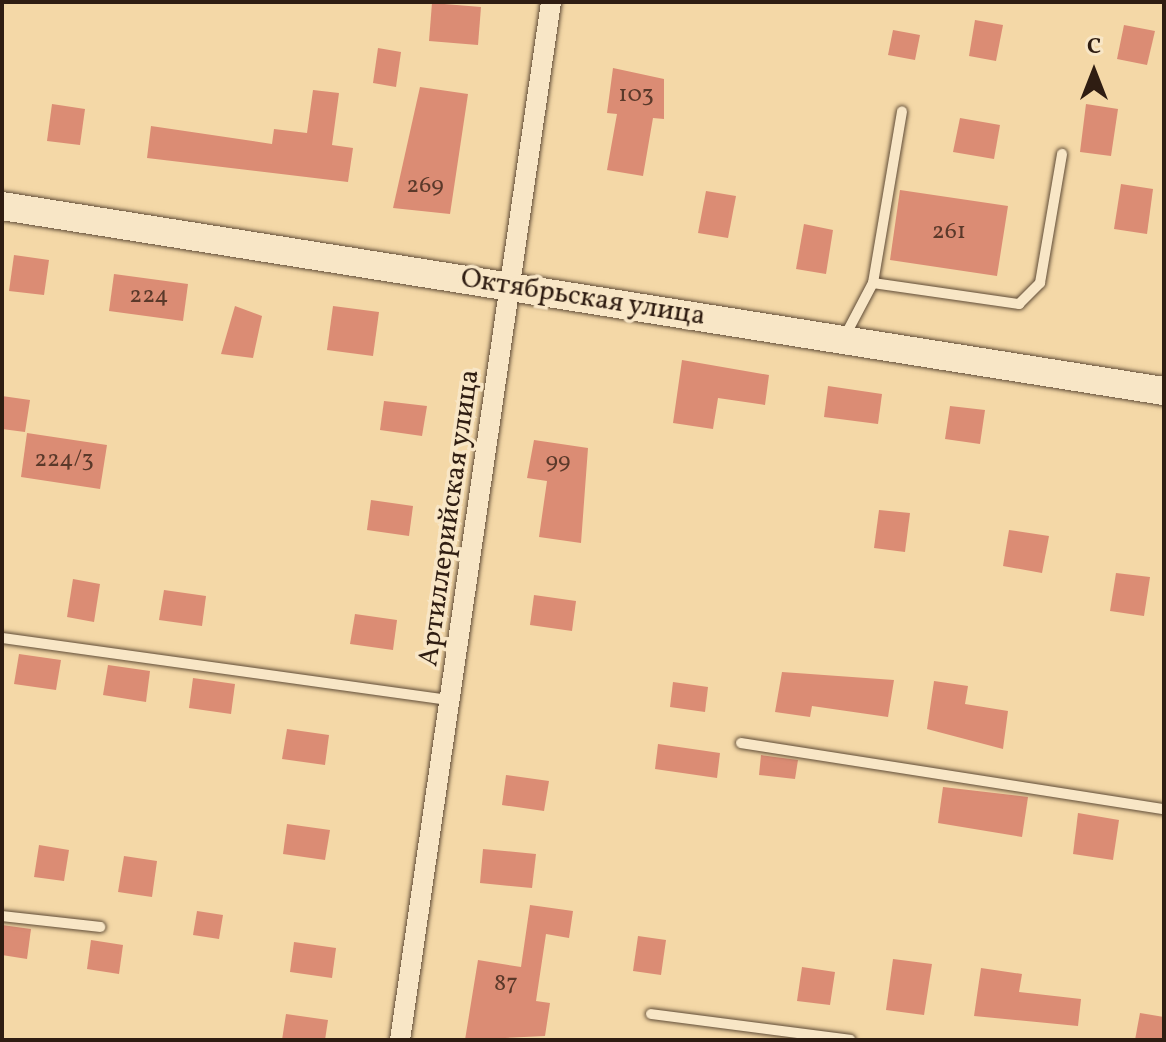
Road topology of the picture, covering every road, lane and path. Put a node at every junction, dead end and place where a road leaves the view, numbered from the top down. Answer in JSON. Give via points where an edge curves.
{"nodes":[{"id":1,"x":551,"y":2,"type":"edge"},
{"id":2,"x":902,"y":111,"type":"dead end"},
{"id":3,"x":1062,"y":154,"type":"dead end"},
{"id":4,"x":2,"y":206,"type":"edge"},
{"id":5,"x":873,"y":283,"type":"junction"},
{"id":6,"x":510,"y":286,"type":"junction"},
{"id":7,"x":842,"y":340,"type":"junction"},
{"id":8,"x":1164,"y":391,"type":"edge"},
{"id":9,"x":2,"y":638,"type":"edge"},
{"id":10,"x":453,"y":701,"type":"junction"},
{"id":11,"x":741,"y":743,"type":"dead end"},
{"id":12,"x":1164,"y":809,"type":"edge"},
{"id":13,"x":2,"y":916,"type":"edge"},
{"id":14,"x":100,"y":927,"type":"dead end"},
{"id":15,"x":651,"y":1014,"type":"dead end"},
{"id":16,"x":400,"y":1040,"type":"edge"},
{"id":17,"x":850,"y":1040,"type":"edge"}],
"edges":[{"from":1,"to":6,"type":"street","name":"Артиллерийская улица"},
{"from":2,"to":5,"type":"lane"},
{"from":3,"to":5,"type":"lane","via":[[1040,283],[1019,304]]},
{"from":4,"to":6,"type":"main road","name":"Октябрьская улица"},
{"from":5,"to":7,"type":"lane"},
{"from":6,"to":7,"type":"main road","name":"Октябрьская улица"},
{"from":6,"to":10,"type":"street","name":"Артиллерийская улица"},
{"from":7,"to":8,"type":"main road","name":"Октябрьская улица"},
{"from":9,"to":10,"type":"lane"},
{"from":10,"to":16,"type":"street","name":"Артиллерийская улица"},
{"from":11,"to":12,"type":"lane"},
{"from":13,"to":14,"type":"lane"},
{"from":15,"to":17,"type":"lane"}]}
